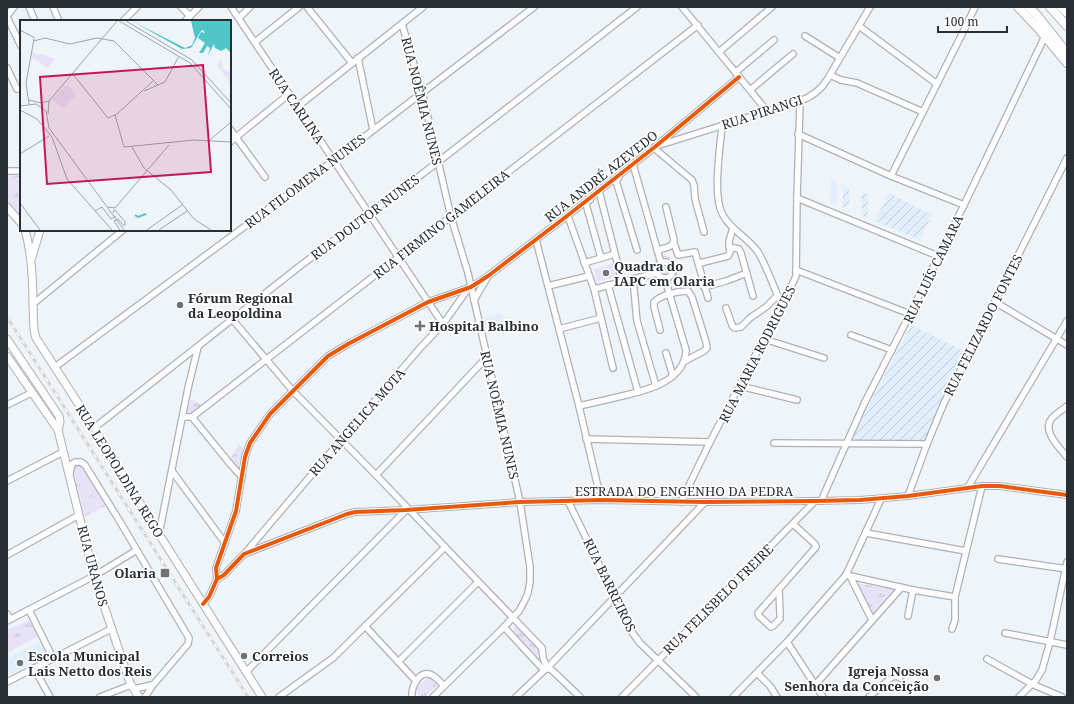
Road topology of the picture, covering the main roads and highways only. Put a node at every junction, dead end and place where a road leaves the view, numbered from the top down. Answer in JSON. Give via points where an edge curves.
{"nodes":[{"id":1,"x":1018,"y":7,"type":"edge"},
{"id":2,"x":1023,"y":7,"type":"edge"},
{"id":3,"x":1029,"y":7,"type":"edge"},
{"id":4,"x":1050,"y":7,"type":"edge"},
{"id":5,"x":1062,"y":7,"type":"edge"},
{"id":6,"x":1067,"y":13,"type":"edge"},
{"id":7,"x":1067,"y":26,"type":"edge"},
{"id":8,"x":1067,"y":53,"type":"edge"},
{"id":9,"x":1067,"y":58,"type":"edge"},
{"id":10,"x":1067,"y":64,"type":"edge"},
{"id":11,"x":7,"y":206,"type":"edge"},
{"id":12,"x":20,"y":222,"type":"edge"},
{"id":13,"x":24,"y":231,"type":"edge"},
{"id":14,"x":40,"y":231,"type":"edge"},
{"id":15,"x":31,"y":261,"type":"junction"},
{"id":16,"x":7,"y":339,"type":"edge"},
{"id":17,"x":7,"y":356,"type":"edge"},
{"id":18,"x":58,"y":430,"type":"junction"},
{"id":19,"x":139,"y":697,"type":"edge"},
{"id":20,"x":262,"y":697,"type":"edge"}],
"edges":[{"from":1,"to":10,"type":"highway"},
{"from":2,"to":9,"type":"highway"},
{"from":3,"to":8,"type":"highway"},
{"from":4,"to":7,"type":"highway"},
{"from":5,"to":6,"type":"highway"},
{"from":11,"to":12,"type":"main road"},
{"from":13,"to":15,"type":"main road","name":"RUA LEOPOLDINA REGO"},
{"from":14,"to":15,"type":"main road"},
{"from":15,"to":20,"type":"main road","name":"RUA LEOPOLDINA REGO","via":[[33,325],[36,338]]},
{"from":16,"to":18,"type":"main road","name":"RUA URANOS","via":[[59,416]]},
{"from":17,"to":18,"type":"main road"},
{"from":18,"to":19,"type":"main road","name":"RUA URANOS","via":[[94,576],[132,687]]}]}
